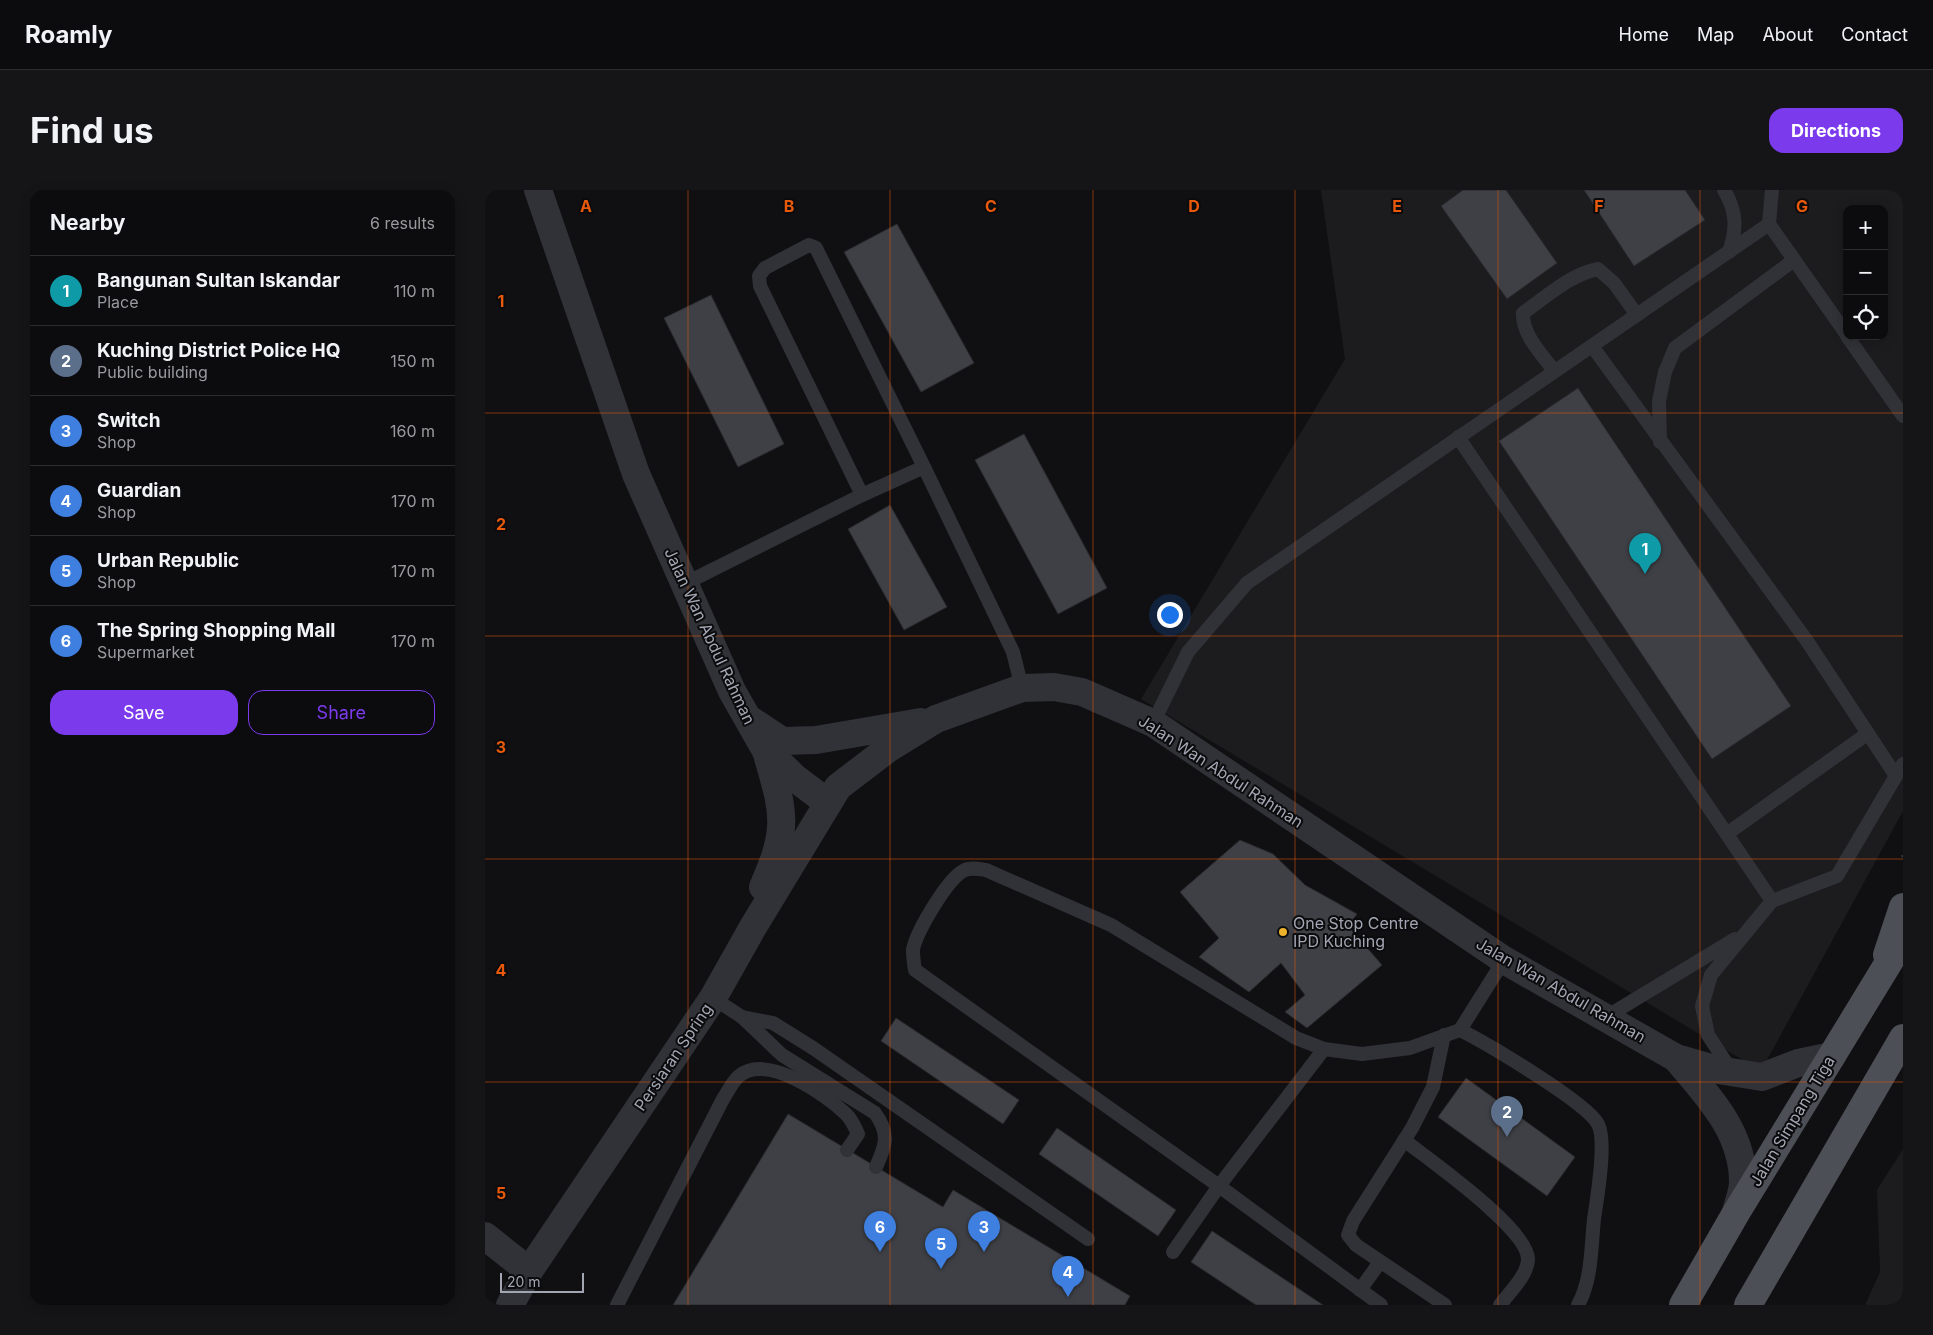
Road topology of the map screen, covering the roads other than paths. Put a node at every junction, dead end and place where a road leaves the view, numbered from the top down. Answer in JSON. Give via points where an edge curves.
{"nodes":[{"id":1,"x":538,"y":190,"type":"edge"},
{"id":2,"x":1724,"y":190,"type":"edge"},
{"id":3,"x":1772,"y":190,"type":"edge"},
{"id":4,"x":1769,"y":224,"type":"junction"},
{"id":5,"x":1729,"y":252,"type":"junction"},
{"id":6,"x":1794,"y":260,"type":"junction"},
{"id":7,"x":1637,"y":315,"type":"junction"},
{"id":8,"x":1843,"y":330,"type":"edge"},
{"id":9,"x":1850,"y":340,"type":"edge"},
{"id":10,"x":1592,"y":346,"type":"junction"},
{"id":11,"x":1554,"y":371,"type":"junction"},
{"id":12,"x":1903,"y":416,"type":"edge"},
{"id":13,"x":1458,"y":437,"type":"junction"},
{"id":14,"x":1660,"y":442,"type":"junction"},
{"id":15,"x":923,"y":467,"type":"junction"},
{"id":16,"x":862,"y":495,"type":"junction"},
{"id":17,"x":684,"y":584,"type":"junction"},
{"id":18,"x":1022,"y":688,"type":"junction"},
{"id":19,"x":746,"y":717,"type":"junction"},
{"id":20,"x":936,"y":719,"type":"junction"},
{"id":21,"x":1153,"y":723,"type":"junction"},
{"id":22,"x":1867,"y":734,"type":"junction"},
{"id":23,"x":765,"y":749,"type":"junction"},
{"id":24,"x":1899,"y":770,"type":"edge"},
{"id":25,"x":828,"y":803,"type":"junction"},
{"id":26,"x":1728,"y":832,"type":"junction"},
{"id":27,"x":1772,"y":901,"type":"junction"},
{"id":28,"x":1903,"y":907,"type":"edge"},
{"id":29,"x":753,"y":927,"type":"junction"},
{"id":30,"x":1742,"y":935,"type":"junction"},
{"id":31,"x":1903,"y":939,"type":"edge"},
{"id":32,"x":1504,"y":960,"type":"junction"},
{"id":33,"x":1881,"y":976,"type":"junction"},
{"id":34,"x":713,"y":998,"type":"junction"},
{"id":35,"x":742,"y":1017,"type":"junction"},
{"id":36,"x":1606,"y":1017,"type":"junction"},
{"id":37,"x":1460,"y":1030,"type":"junction"},
{"id":38,"x":1444,"y":1036,"type":"junction"},
{"id":39,"x":1903,"y":1038,"type":"edge"},
{"id":40,"x":1324,"y":1049,"type":"junction"},
{"id":41,"x":1832,"y":1056,"type":"junction"},
{"id":42,"x":1676,"y":1058,"type":"junction"},
{"id":43,"x":1738,"y":1074,"type":"junction"},
{"id":44,"x":1404,"y":1140,"type":"junction"},
{"id":45,"x":847,"y":1150,"type":"dead end"},
{"id":46,"x":876,"y":1167,"type":"dead end"},
{"id":47,"x":1219,"y":1186,"type":"junction"},
{"id":48,"x":1736,"y":1213,"type":"junction"},
{"id":49,"x":485,"y":1236,"type":"edge"},
{"id":50,"x":1088,"y":1239,"type":"dead end"},
{"id":51,"x":1173,"y":1252,"type":"dead end"},
{"id":52,"x":1380,"y":1262,"type":"junction"},
{"id":53,"x":529,"y":1271,"type":"junction"},
{"id":54,"x":1360,"y":1290,"type":"junction"},
{"id":55,"x":509,"y":1305,"type":"edge"},
{"id":56,"x":617,"y":1305,"type":"edge"},
{"id":57,"x":1381,"y":1305,"type":"edge"},
{"id":58,"x":1445,"y":1305,"type":"edge"},
{"id":59,"x":1500,"y":1305,"type":"edge"},
{"id":60,"x":1578,"y":1305,"type":"edge"},
{"id":61,"x":1683,"y":1305,"type":"edge"},
{"id":62,"x":1748,"y":1305,"type":"edge"}],
"edges":[{"from":1,"to":17,"type":"street","name":"Jalan Wan Abdul Rahman","via":[[635,474]]},
{"from":2,"to":5,"type":"lane","via":[[1735,217],[1735,235]]},
{"from":3,"to":4,"type":"lane"},
{"from":4,"to":5,"type":"lane"},
{"from":4,"to":6,"type":"lane"},
{"from":5,"to":7,"type":"lane"},
{"from":6,"to":8,"type":"lane"},
{"from":6,"to":14,"type":"lane","via":[[1675,348],[1665,372],[1659,401]]},
{"from":7,"to":10,"type":"lane"},
{"from":7,"to":11,"type":"lane","via":[[1614,284],[1598,269],[1585,271],[1555,291],[1523,313],[1528,334]]},
{"from":9,"to":12,"type":"lane"},
{"from":10,"to":11,"type":"lane"},
{"from":10,"to":14,"type":"lane"},
{"from":11,"to":13,"type":"lane"},
{"from":13,"to":21,"type":"lane","via":[[1247,583],[1188,652]]},
{"from":13,"to":26,"type":"lane"},
{"from":14,"to":22,"type":"lane","via":[[1807,641]]},
{"from":15,"to":16,"type":"lane"},
{"from":15,"to":16,"type":"lane","via":[[816,248],[809,245],[765,268],[759,276],[760,286]]},
{"from":15,"to":18,"type":"lane","via":[[1013,652]]},
{"from":16,"to":17,"type":"lane"},
{"from":17,"to":19,"type":"street","name":"Jalan Wan Abdul Rahman"},
{"from":18,"to":20,"type":"street","name":"Jalan Wan Abdul Rahman"},
{"from":18,"to":21,"type":"street","name":"Jalan Wan Abdul Rahman","via":[[1054,687],[1082,692]]},
{"from":19,"to":20,"type":"street","via":[[782,740],[816,740]]},
{"from":19,"to":23,"type":"street","name":"Jalan Wan Abdul Rahman"},
{"from":20,"to":25,"type":"street","name":"Jalan Wan Abdul Rahman","via":[[865,764],[838,787]]},
{"from":21,"to":32,"type":"street","name":"Jalan Wan Abdul Rahman"},
{"from":22,"to":24,"type":"lane"},
{"from":22,"to":26,"type":"lane"},
{"from":23,"to":25,"type":"street","name":"Jalan Wan Abdul Rahman"},
{"from":23,"to":29,"type":"street","via":[[780,807],[781,826],[779,844]]},
{"from":24,"to":27,"type":"lane","via":[[1837,876]]},
{"from":25,"to":29,"type":"street","name":"Persiaran Spring"},
{"from":26,"to":27,"type":"lane"},
{"from":27,"to":30,"type":"lane"},
{"from":28,"to":33,"type":"main road"},
{"from":29,"to":34,"type":"street","name":"Persiaran Spring"},
{"from":30,"to":36,"type":"lane"},
{"from":30,"to":43,"type":"lane","via":[[1711,975],[1702,1006],[1708,1034],[1725,1061]]},
{"from":31,"to":33,"type":"main road","name":"Jalan Simpang Tiga"},
{"from":32,"to":36,"type":"street","name":"Jalan Wan Abdul Rahman"},
{"from":32,"to":37,"type":"lane"},
{"from":33,"to":41,"type":"main road","name":"Jalan Simpang Tiga"},
{"from":34,"to":35,"type":"lane"},
{"from":34,"to":53,"type":"street","name":"Persiaran Spring"},
{"from":35,"to":46,"type":"lane","via":[[782,1055],[875,1113],[884,1126],[885,1146]]},
{"from":35,"to":50,"type":"lane","via":[[773,1023],[813,1048]]},
{"from":36,"to":42,"type":"street","name":"Jalan Wan Abdul Rahman"},
{"from":37,"to":38,"type":"lane"},
{"from":37,"to":60,"type":"lane","via":[[1534,1074],[1599,1124],[1602,1148],[1588,1280]]},
{"from":38,"to":40,"type":"lane","via":[[1410,1048],[1362,1054]]},
{"from":38,"to":44,"type":"lane","via":[[1433,1087]]},
{"from":39,"to":62,"type":"main road"},
{"from":40,"to":47,"type":"lane"},
{"from":40,"to":47,"type":"lane","via":[[1296,1038],[1111,925],[986,870],[974,868],[963,871],[943,892],[917,936],[913,952],[915,970]]},
{"from":41,"to":43,"type":"street","via":[[1798,1063],[1762,1077]]},
{"from":41,"to":48,"type":"main road","name":"Jalan Simpang Tiga"},
{"from":42,"to":43,"type":"street"},
{"from":42,"to":48,"type":"street","via":[[1723,1113],[1739,1152],[1743,1183]]},
{"from":44,"to":52,"type":"lane","via":[[1362,1206],[1348,1235]]},
{"from":44,"to":59,"type":"lane","via":[[1476,1196],[1507,1224],[1522,1243],[1529,1258],[1527,1269]]},
{"from":45,"to":56,"type":"lane","via":[[858,1134],[848,1115],[811,1088],[775,1070],[754,1070],[739,1076],[723,1099]]},
{"from":47,"to":51,"type":"lane"},
{"from":47,"to":54,"type":"lane"},
{"from":48,"to":61,"type":"main road","name":"Jalan Simpang Tiga"},
{"from":49,"to":53,"type":"street"},
{"from":52,"to":54,"type":"lane"},
{"from":52,"to":58,"type":"lane"},
{"from":53,"to":55,"type":"street","name":"Persiaran Spring"},
{"from":54,"to":57,"type":"lane"}]}
